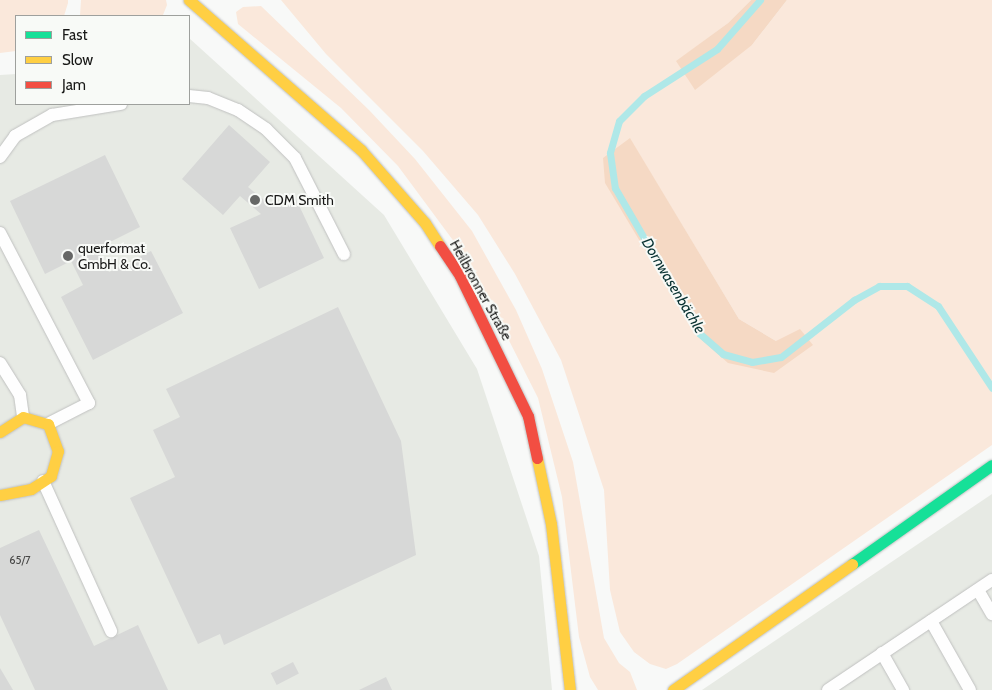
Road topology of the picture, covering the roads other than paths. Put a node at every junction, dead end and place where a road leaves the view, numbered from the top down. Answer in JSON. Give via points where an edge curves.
{"nodes":[{"id":1,"x":190,"y":0,"type":"edge"},
{"id":2,"x":190,"y":96,"type":"edge"},
{"id":3,"x":115,"y":105,"type":"edge"},
{"id":4,"x":0,"y":157,"type":"edge"},
{"id":5,"x":0,"y":233,"type":"edge"},
{"id":6,"x":344,"y":254,"type":"dead end"},
{"id":7,"x":0,"y":363,"type":"edge"},
{"id":8,"x":23,"y":417,"type":"junction"},
{"id":9,"x":48,"y":424,"type":"junction"},
{"id":10,"x":0,"y":432,"type":"edge"},
{"id":11,"x":991,"y":467,"type":"edge"},
{"id":12,"x":43,"y":481,"type":"junction"},
{"id":13,"x":0,"y":494,"type":"edge"},
{"id":14,"x":992,"y":580,"type":"edge"},
{"id":15,"x":978,"y":590,"type":"junction"},
{"id":16,"x":992,"y":614,"type":"edge"},
{"id":17,"x":931,"y":621,"type":"junction"},
{"id":18,"x":111,"y":631,"type":"dead end"},
{"id":19,"x":882,"y":653,"type":"junction"},
{"id":20,"x":833,"y":689,"type":"edge"},
{"id":21,"x":570,"y":690,"type":"edge"},
{"id":22,"x":673,"y":690,"type":"edge"},
{"id":23,"x":903,"y":690,"type":"edge"},
{"id":24,"x":970,"y":690,"type":"edge"}],
"edges":[{"from":1,"to":21,"type":"main road","name":"Heilbronner Straße","via":[[361,150],[425,223],[460,276],[528,416],[551,524]]},
{"from":2,"to":6,"type":"lane","via":[[208,98],[238,110],[266,129],[289,152],[320,203]]},
{"from":3,"to":4,"type":"lane","via":[[52,116],[15,136]]},
{"from":5,"to":9,"type":"lane","via":[[89,403]]},
{"from":7,"to":8,"type":"lane","via":[[20,395]]},
{"from":8,"to":9,"type":"main road"},
{"from":8,"to":10,"type":"main road"},
{"from":9,"to":12,"type":"main road","via":[[58,451],[51,476]]},
{"from":11,"to":22,"type":"main road"},
{"from":12,"to":13,"type":"main road","via":[[31,489]]},
{"from":12,"to":18,"type":"lane"},
{"from":14,"to":15,"type":"lane"},
{"from":15,"to":16,"type":"lane"},
{"from":15,"to":17,"type":"lane"},
{"from":17,"to":19,"type":"lane"},
{"from":17,"to":24,"type":"lane"},
{"from":19,"to":20,"type":"lane"},
{"from":19,"to":23,"type":"lane"}]}
